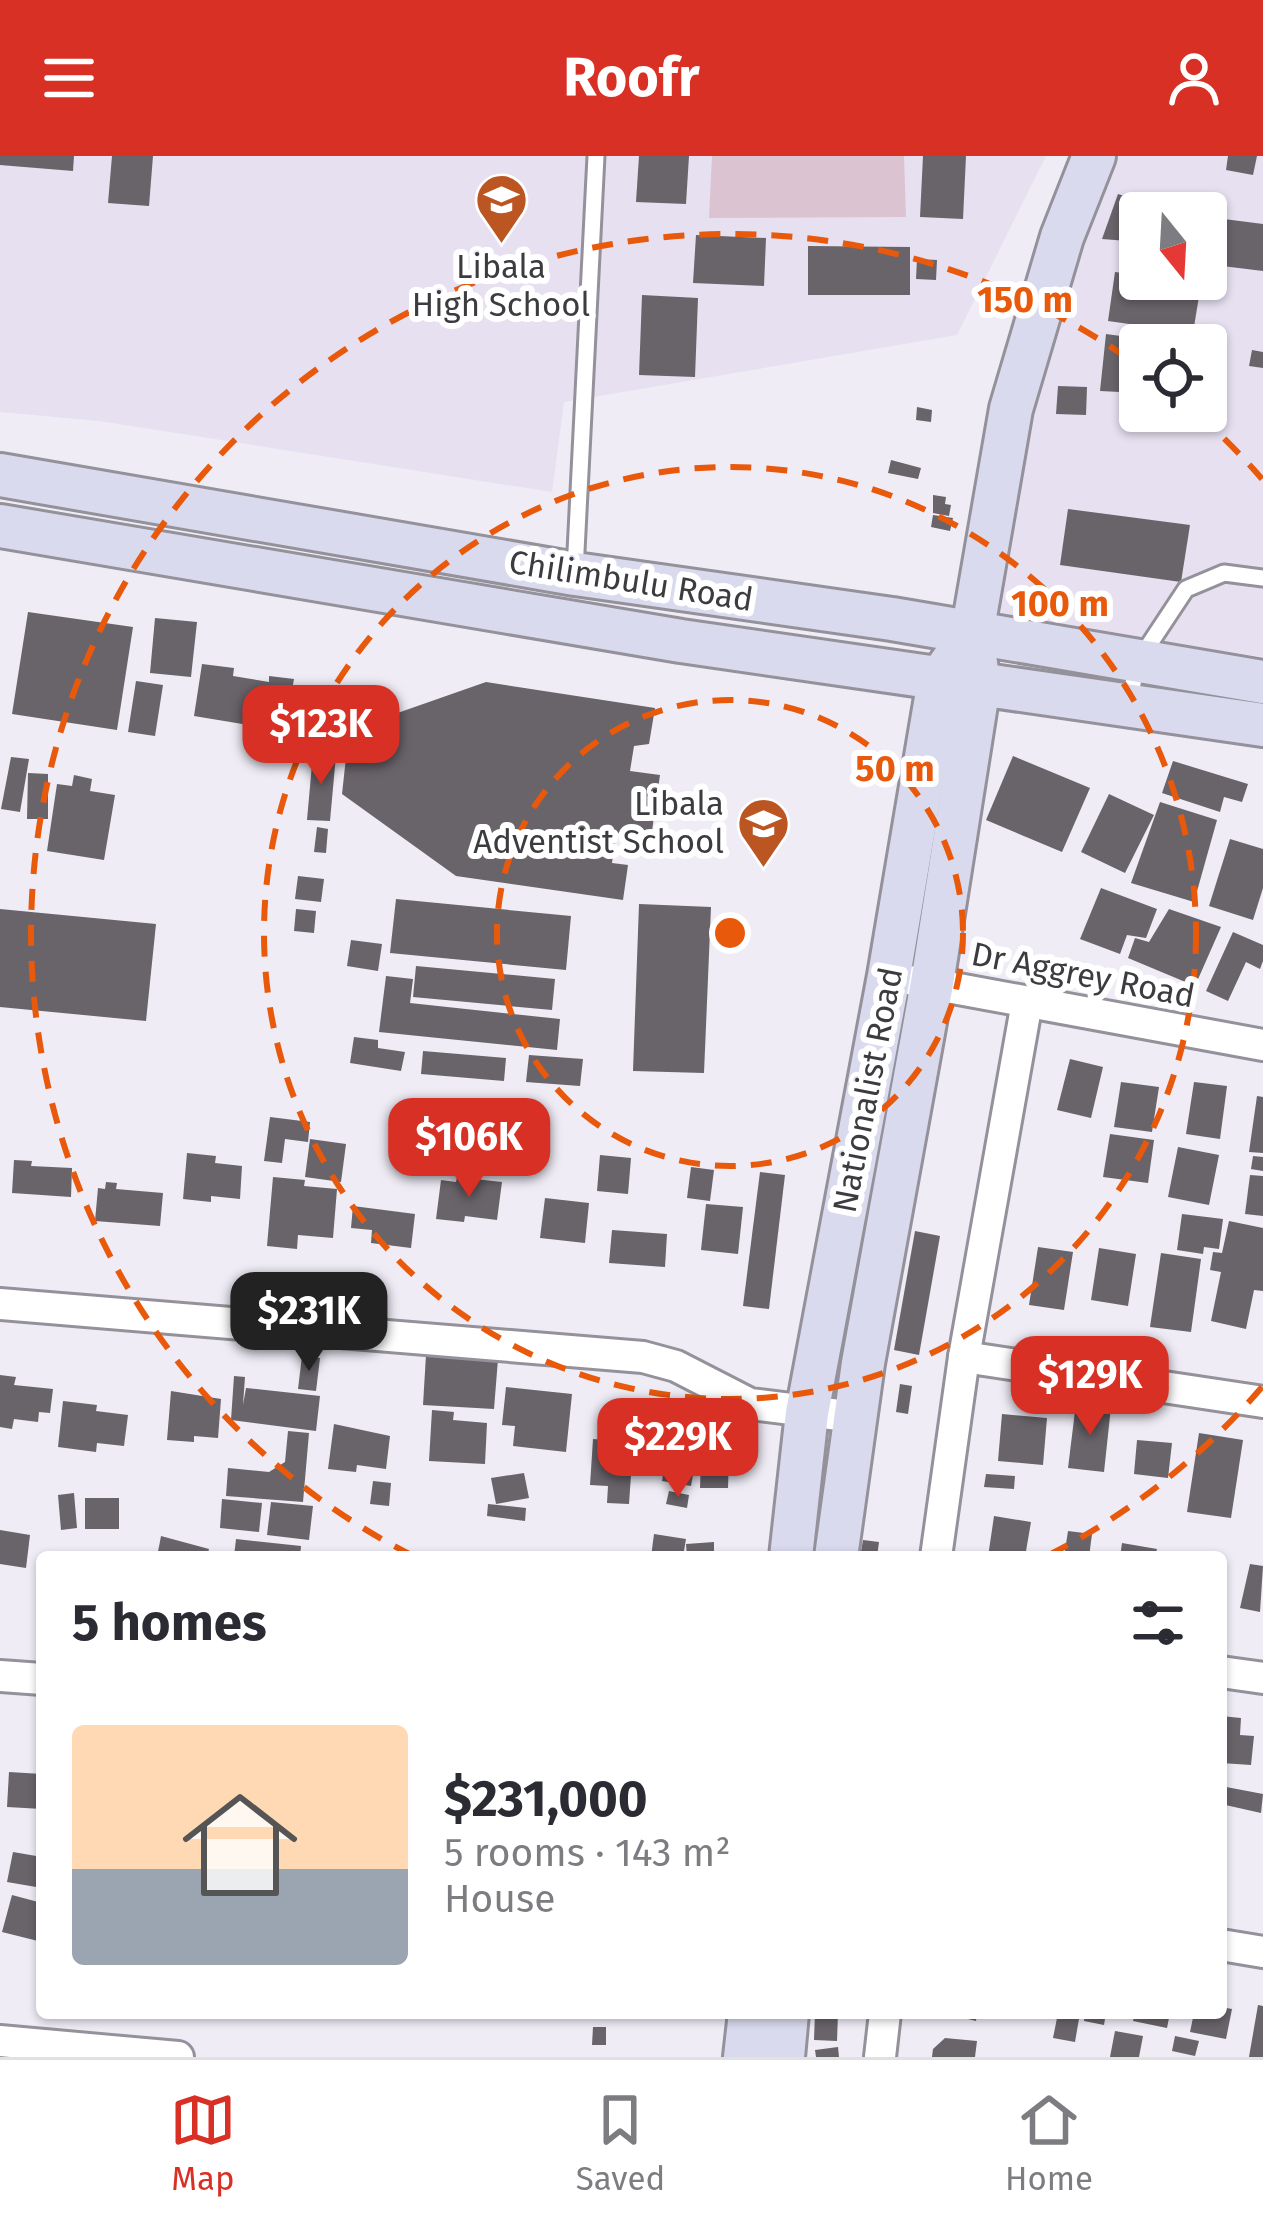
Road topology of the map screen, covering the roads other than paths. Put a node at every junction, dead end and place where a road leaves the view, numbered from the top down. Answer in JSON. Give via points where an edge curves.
{"nodes":[{"id":1,"x":596,"y":156,"type":"edge"},
{"id":2,"x":1094,"y":156,"type":"edge"},
{"id":3,"x":0,"y":475,"type":"edge"},
{"id":4,"x":0,"y":526,"type":"edge"},
{"id":5,"x":982,"y":572,"type":"junction"},
{"id":6,"x":575,"y":574,"type":"junction"},
{"id":7,"x":1263,"y":578,"type":"edge"},
{"id":8,"x":914,"y":623,"type":"junction"},
{"id":9,"x":972,"y":634,"type":"junction"},
{"id":10,"x":1029,"y":644,"type":"junction"},
{"id":11,"x":1137,"y":663,"type":"junction"},
{"id":12,"x":887,"y":672,"type":"junction"},
{"id":13,"x":1263,"y":682,"type":"edge"},
{"id":14,"x":959,"y":683,"type":"junction"},
{"id":15,"x":1027,"y":694,"type":"junction"},
{"id":16,"x":1129,"y":707,"type":"junction"},
{"id":17,"x":1263,"y":724,"type":"edge"},
{"id":18,"x":965,"y":770,"type":"junction"},
{"id":19,"x":922,"y":780,"type":"junction"},
{"id":20,"x":890,"y":976,"type":"junction"},
{"id":21,"x":932,"y":983,"type":"junction"},
{"id":22,"x":1027,"y":1002,"type":"junction"},
{"id":23,"x":1263,"y":1045,"type":"edge"},
{"id":24,"x":0,"y":1304,"type":"edge"},
{"id":25,"x":964,"y":1357,"type":"junction"},
{"id":26,"x":1263,"y":1402,"type":"edge"},
{"id":27,"x":807,"y":1413,"type":"junction"},
{"id":28,"x":855,"y":1417,"type":"junction"},
{"id":29,"x":791,"y":1551,"type":"edge"},
{"id":30,"x":837,"y":1551,"type":"edge"},
{"id":31,"x":937,"y":1551,"type":"edge"},
{"id":32,"x":1227,"y":1673,"type":"edge"},
{"id":33,"x":0,"y":1676,"type":"edge"},
{"id":34,"x":1263,"y":1678,"type":"edge"},
{"id":35,"x":36,"y":1679,"type":"edge"},
{"id":36,"x":1227,"y":1946,"type":"edge"},
{"id":37,"x":1263,"y":1952,"type":"edge"},
{"id":38,"x":748,"y":2019,"type":"edge"},
{"id":39,"x":786,"y":2019,"type":"edge"},
{"id":40,"x":884,"y":2019,"type":"edge"},
{"id":41,"x":0,"y":2041,"type":"edge"},
{"id":42,"x":178,"y":2057,"type":"edge"},
{"id":43,"x":745,"y":2057,"type":"edge"},
{"id":44,"x":783,"y":2057,"type":"edge"},
{"id":45,"x":880,"y":2057,"type":"edge"}],
"edges":[{"from":1,"to":6,"type":"lane"},
{"from":2,"to":5,"type":"main road","name":"Nationalist Road","via":[[1011,410]]},
{"from":3,"to":6,"type":"main road","name":"Chilimbulu Road"},
{"from":4,"to":12,"type":"main road","name":"Chilimbulu Road"},
{"from":5,"to":8,"type":"main road"},
{"from":5,"to":9,"type":"main road","name":"Nationalist Road"},
{"from":5,"to":10,"type":"main road","via":[[1007,624]]},
{"from":6,"to":8,"type":"main road","name":"Chilimbulu Road"},
{"from":7,"to":11,"type":"lane","via":[[1224,573],[1186,590]]},
{"from":8,"to":9,"type":"main road","name":"Chilimbulu Road"},
{"from":9,"to":10,"type":"main road","name":"Chilimbulu Road"},
{"from":9,"to":14,"type":"main road","name":"Nationalist Road"},
{"from":10,"to":11,"type":"main road","name":"Chilimbulu Road"},
{"from":11,"to":13,"type":"main road","name":"Chilimbulu Road"},
{"from":11,"to":16,"type":"lane"},
{"from":12,"to":14,"type":"main road","name":"Chilimbulu Road"},
{"from":12,"to":19,"type":"main road","via":[[907,706]]},
{"from":14,"to":15,"type":"main road","name":"Chilimbulu Road"},
{"from":14,"to":18,"type":"main road","name":"Nationalist Road"},
{"from":14,"to":19,"type":"main road","name":"Nationalist Road"},
{"from":15,"to":16,"type":"main road","name":"Chilimbulu Road"},
{"from":15,"to":18,"type":"main road","via":[[997,709]]},
{"from":16,"to":17,"type":"main road","name":"Chilimbulu Road"},
{"from":18,"to":21,"type":"main road","name":"Nationalist Road"},
{"from":19,"to":20,"type":"main road","name":"Nationalist Road"},
{"from":20,"to":21,"type":"street","name":"Dr Aggrey Road"},
{"from":20,"to":27,"type":"main road","name":"Nationalist Road"},
{"from":21,"to":22,"type":"street","name":"Dr Aggrey Road"},
{"from":21,"to":28,"type":"main road","name":"Nationalist Road"},
{"from":22,"to":23,"type":"street","name":"Dr Aggrey Road"},
{"from":22,"to":25,"type":"street"},
{"from":24,"to":27,"type":"street","via":[[643,1357],[750,1404]]},
{"from":25,"to":26,"type":"street"},
{"from":25,"to":31,"type":"street"},
{"from":27,"to":28,"type":"street"},
{"from":27,"to":29,"type":"main road","name":"Nationalist Road"},
{"from":28,"to":30,"type":"main road","name":"Nationalist Road"},
{"from":32,"to":34,"type":"street"},
{"from":33,"to":35,"type":"street"},
{"from":36,"to":37,"type":"street"},
{"from":38,"to":43,"type":"main road"},
{"from":39,"to":44,"type":"main road"},
{"from":40,"to":45,"type":"street"},
{"from":41,"to":42,"type":"street"}]}
